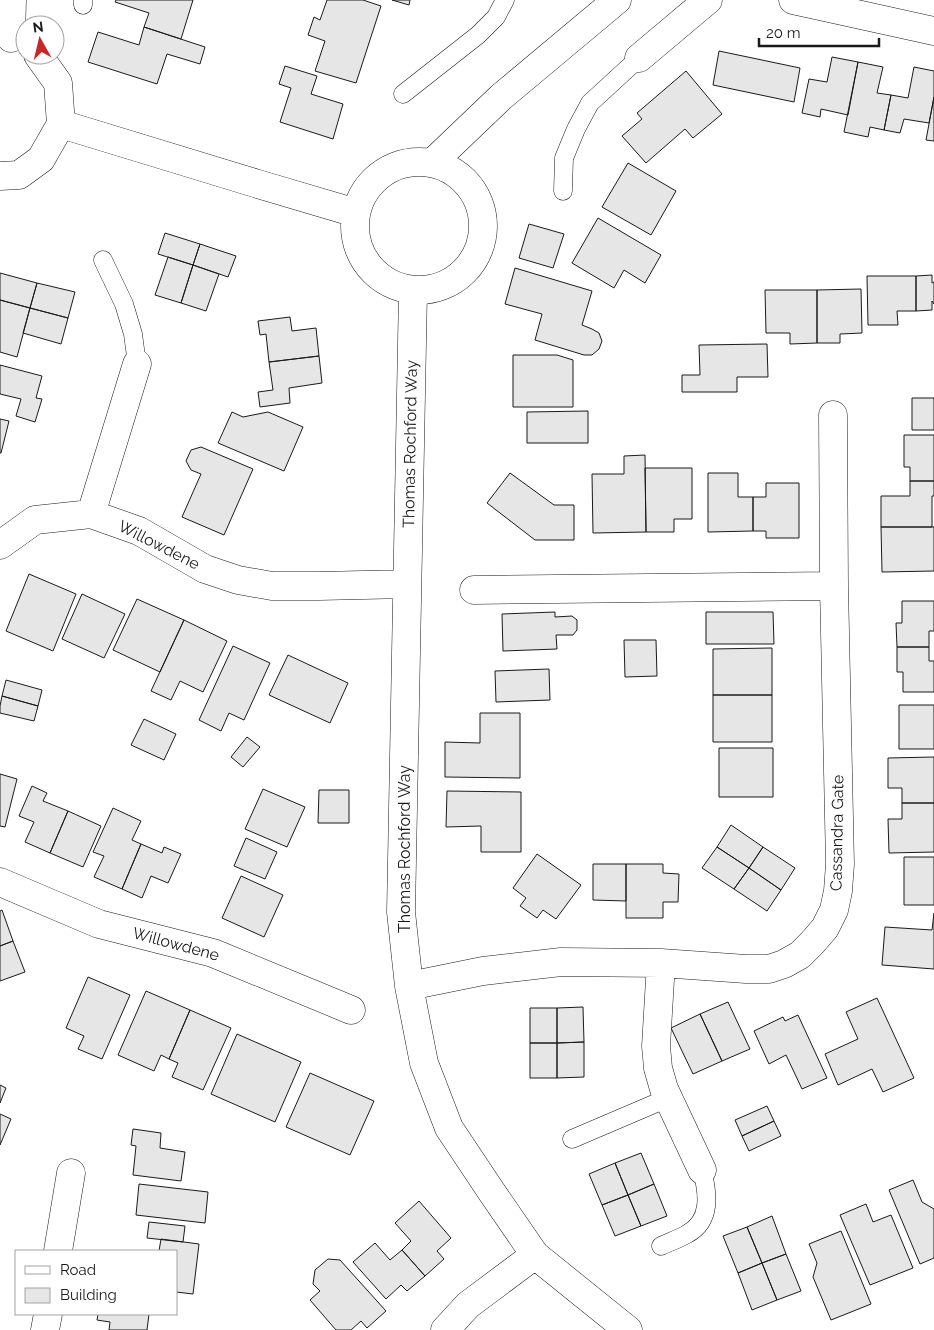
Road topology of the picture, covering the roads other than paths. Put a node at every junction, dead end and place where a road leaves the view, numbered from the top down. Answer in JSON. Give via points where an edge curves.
{"nodes":[{"id":1,"x":12,"y":0,"type":"edge"},
{"id":2,"x":505,"y":0,"type":"edge"},
{"id":3,"x":617,"y":0,"type":"edge"},
{"id":4,"x":708,"y":0,"type":"edge"},
{"id":5,"x":793,"y":0,"type":"edge"},
{"id":6,"x":934,"y":31,"type":"edge"},
{"id":7,"x":12,"y":40,"type":"edge"},
{"id":8,"x":639,"y":58,"type":"joint"},
{"id":9,"x":45,"y":65,"type":"edge"},
{"id":10,"x":403,"y":94,"type":"dead end"},
{"id":11,"x":61,"y":124,"type":"junction"},
{"id":12,"x":433,"y":162,"type":"junction"},
{"id":13,"x":0,"y":176,"type":"edge"},
{"id":14,"x":563,"y":191,"type":"dead end"},
{"id":15,"x":356,"y":212,"type":"junction"},
{"id":16,"x":102,"y":260,"type":"dead end"},
{"id":17,"x":413,"y":291,"type":"junction"},
{"id":18,"x":137,"y":364,"type":"joint"},
{"id":19,"x":833,"y":415,"type":"dead end"},
{"id":20,"x":91,"y":514,"type":"junction"},
{"id":21,"x":0,"y":545,"type":"edge"},
{"id":22,"x":407,"y":584,"type":"junction"},
{"id":23,"x":834,"y":586,"type":"junction"},
{"id":24,"x":474,"y":590,"type":"dead end"},
{"id":25,"x":0,"y":882,"type":"edge"},
{"id":26,"x":661,"y":962,"type":"junction"},
{"id":27,"x":409,"y":986,"type":"junction"},
{"id":28,"x":351,"y":1010,"type":"dead end"},
{"id":29,"x":668,"y":1098,"type":"junction"},
{"id":30,"x":572,"y":1139,"type":"dead end"},
{"id":31,"x":702,"y":1170,"type":"joint"},
{"id":32,"x":71,"y":1173,"type":"dead end"},
{"id":33,"x":661,"y":1246,"type":"dead end"},
{"id":34,"x":58,"y":1250,"type":"edge"},
{"id":35,"x":535,"y":1255,"type":"junction"},
{"id":36,"x":48,"y":1315,"type":"edge"},
{"id":37,"x":45,"y":1330,"type":"edge"},
{"id":38,"x":445,"y":1330,"type":"edge"},
{"id":39,"x":628,"y":1330,"type":"edge"}],
"edges":[{"from":1,"to":7,"type":"street"},
{"from":2,"to":10,"type":"lane","via":[[496,17],[478,35]]},
{"from":3,"to":12,"type":"street","via":[[501,97]]},
{"from":4,"to":8,"type":"street"},
{"from":5,"to":6,"type":"street"},
{"from":8,"to":14,"type":"lane","via":[[590,103],[564,158]]},
{"from":9,"to":11,"type":"street","via":[[58,83]]},
{"from":11,"to":13,"type":"street","via":[[41,160],[19,175]]},
{"from":11,"to":15,"type":"street"},
{"from":12,"to":15,"type":"street","via":[[398,165],[370,183]]},
{"from":12,"to":17,"type":"street","via":[[458,173],[478,198],[483,241],[469,268],[450,284]]},
{"from":15,"to":17,"type":"street","via":[[359,252],[382,280]]},
{"from":16,"to":18,"type":"lane","via":[[124,304]]},
{"from":17,"to":22,"type":"street","name":"Thomas Rochford Way"},
{"from":18,"to":20,"type":"street"},
{"from":19,"to":23,"type":"street","name":"Cassandra Gate"},
{"from":20,"to":21,"type":"street","name":"Willowdene","via":[[35,520]]},
{"from":20,"to":22,"type":"street","name":"Willowdene","via":[[138,531],[205,569],[238,580],[272,586]]},
{"from":22,"to":27,"type":"street","name":"Thomas Rochford Way","via":[[401,912]]},
{"from":23,"to":24,"type":"street"},
{"from":23,"to":26,"type":"street","name":"Cassandra Gate","via":[[840,864],[834,910],[825,928],[800,955],[769,969]]},
{"from":25,"to":28,"type":"street","name":"Willowdene","via":[[99,924],[213,952]]},
{"from":26,"to":27,"type":"street","name":"Cassandra Gate","via":[[561,962],[483,971]]},
{"from":26,"to":29,"type":"street","via":[[656,1046],[658,1068]]},
{"from":27,"to":35,"type":"street","name":"Thomas Rochford Way","via":[[424,1063],[449,1128]]},
{"from":29,"to":30,"type":"lane"},
{"from":29,"to":31,"type":"street"},
{"from":31,"to":33,"type":"lane","via":[[706,1213],[688,1234]]},
{"from":32,"to":34,"type":"street"},
{"from":35,"to":38,"type":"street","via":[[468,1305]]},
{"from":35,"to":39,"type":"street","name":"Thomas Rochford Way"},
{"from":36,"to":37,"type":"street"}]}
